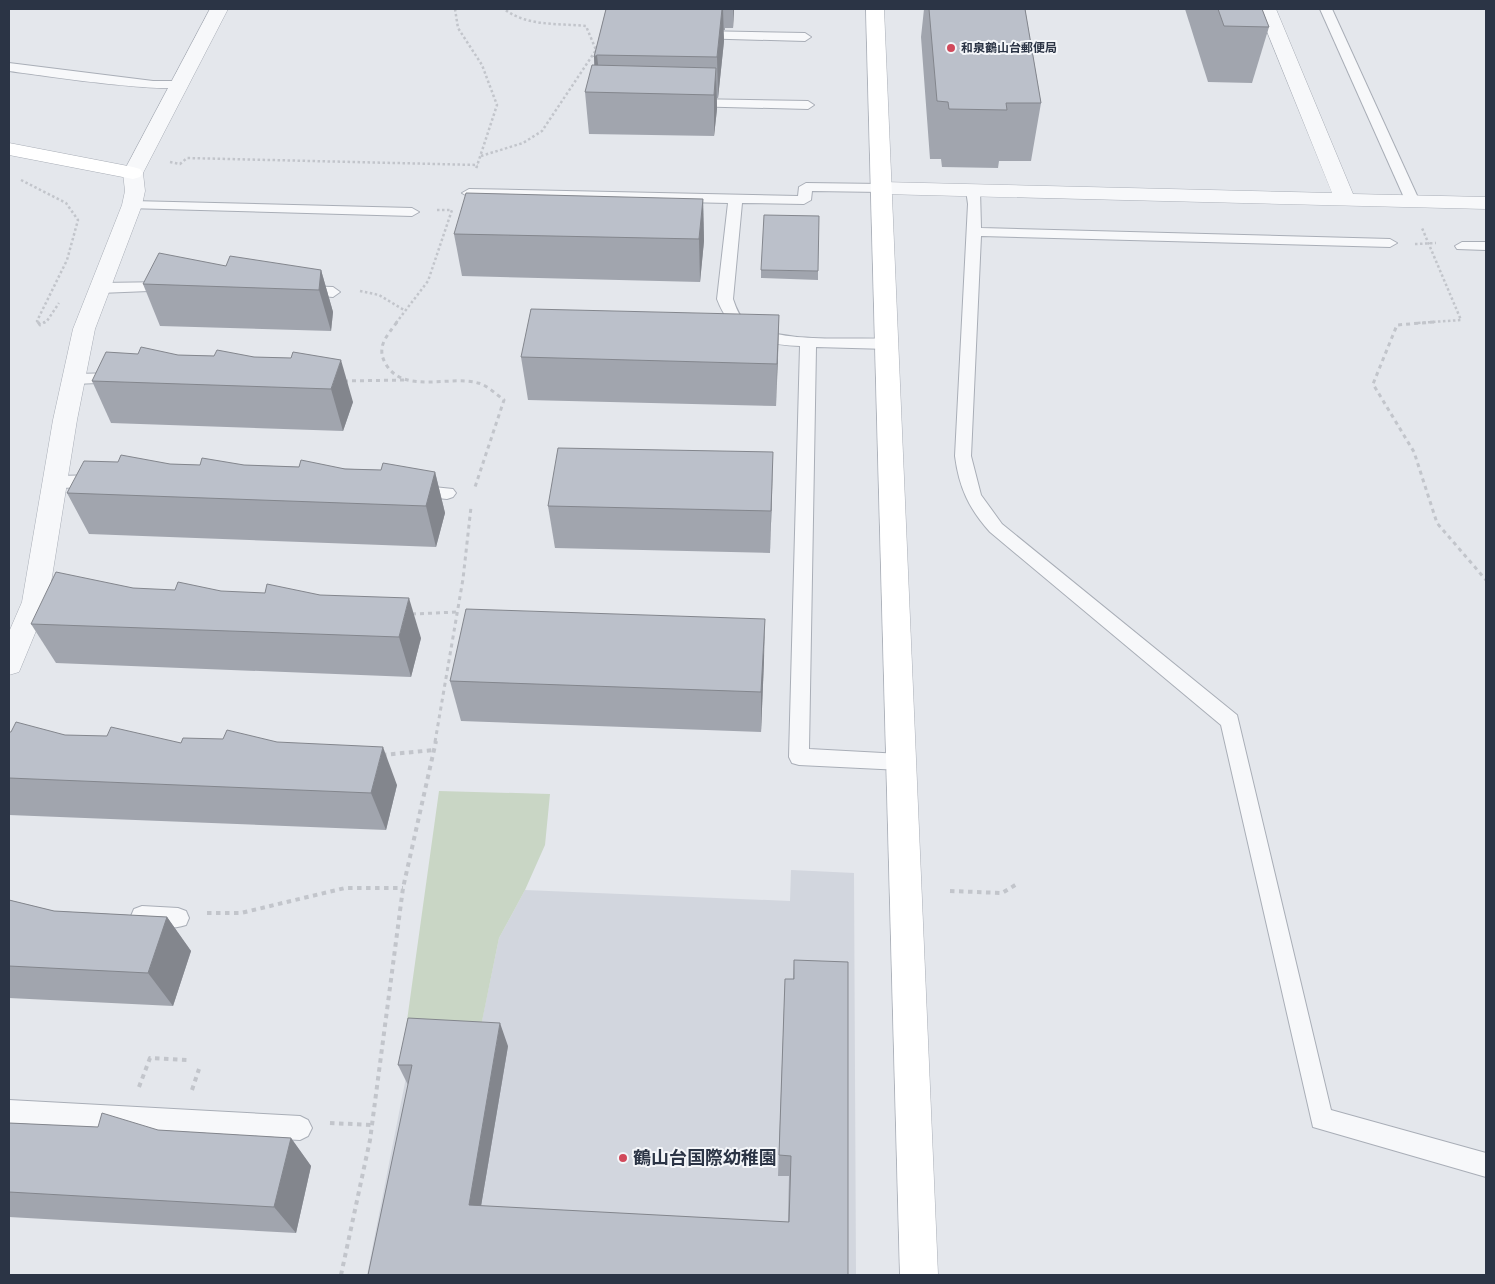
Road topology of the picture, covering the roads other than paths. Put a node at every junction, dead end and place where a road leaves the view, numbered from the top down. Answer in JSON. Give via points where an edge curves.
{"nodes":[{"id":1,"x":219,"y":9,"type":"edge"},
{"id":2,"x":876,"y":9,"type":"edge"},
{"id":3,"x":1267,"y":9,"type":"edge"},
{"id":4,"x":1326,"y":9,"type":"edge"},
{"id":5,"x":683,"y":35,"type":"edge"},
{"id":6,"x":806,"y":37,"type":"dead end"},
{"id":7,"x":9,"y":67,"type":"edge"},
{"id":8,"x":178,"y":85,"type":"junction"},
{"id":9,"x":680,"y":103,"type":"edge"},
{"id":10,"x":808,"y":105,"type":"dead end"},
{"id":11,"x":9,"y":149,"type":"edge"},
{"id":12,"x":134,"y":173,"type":"junction"},
{"id":13,"x":882,"y":188,"type":"junction"},
{"id":14,"x":973,"y":190,"type":"junction"},
{"id":15,"x":469,"y":193,"type":"edge"},
{"id":16,"x":735,"y":199,"type":"junction"},
{"id":17,"x":1345,"y":200,"type":"junction"},
{"id":18,"x":1413,"y":202,"type":"junction"},
{"id":19,"x":1486,"y":204,"type":"edge"},
{"id":20,"x":132,"y":205,"type":"junction"},
{"id":21,"x":412,"y":212,"type":"dead end"},
{"id":22,"x":973,"y":232,"type":"junction"},
{"id":23,"x":1390,"y":243,"type":"dead end"},
{"id":24,"x":1462,"y":246,"type":"dead end"},
{"id":25,"x":1486,"y":246,"type":"edge"},
{"id":26,"x":186,"y":287,"type":"edge"},
{"id":27,"x":100,"y":288,"type":"junction"},
{"id":28,"x":284,"y":290,"type":"edge"},
{"id":29,"x":333,"y":292,"type":"road end"},
{"id":30,"x":808,"y":341,"type":"junction"},
{"id":31,"x":888,"y":344,"type":"junction"},
{"id":32,"x":130,"y":378,"type":"edge"},
{"id":33,"x":74,"y":379,"type":"junction"},
{"id":34,"x":117,"y":481,"type":"edge"},
{"id":35,"x":56,"y":482,"type":"junction"},
{"id":36,"x":397,"y":491,"type":"edge"},
{"id":37,"x":447,"y":493,"type":"dead end"},
{"id":38,"x":9,"y":664,"type":"edge"},
{"id":39,"x":901,"y":762,"type":"junction"},
{"id":40,"x":118,"y":915,"type":"edge"},
{"id":41,"x":178,"y":918,"type":"road end"},
{"id":42,"x":9,"y":1112,"type":"edge"},
{"id":43,"x":300,"y":1128,"type":"road end"},
{"id":44,"x":1486,"y":1165,"type":"edge"},
{"id":45,"x":918,"y":1275,"type":"edge"}],
"edges":[{"from":1,"to":8,"type":"street"},
{"from":2,"to":13,"type":"street"},
{"from":3,"to":17,"type":"street"},
{"from":4,"to":18,"type":"lane"},
{"from":5,"to":6,"type":"lane"},
{"from":7,"to":8,"type":"lane","via":[[153,85]]},
{"from":8,"to":12,"type":"street"},
{"from":9,"to":10,"type":"lane"},
{"from":11,"to":12,"type":"street"},
{"from":12,"to":20,"type":"street"},
{"from":13,"to":14,"type":"street"},
{"from":13,"to":16,"type":"lane","via":[[806,187],[804,200]]},
{"from":13,"to":31,"type":"street"},
{"from":14,"to":17,"type":"street"},
{"from":14,"to":22,"type":"lane"},
{"from":15,"to":16,"type":"lane"},
{"from":16,"to":30,"type":"lane","via":[[725,299],[727,312],[736,322],[765,336],[785,341]]},
{"from":17,"to":18,"type":"street"},
{"from":18,"to":19,"type":"street"},
{"from":20,"to":21,"type":"lane"},
{"from":20,"to":27,"type":"street"},
{"from":22,"to":23,"type":"lane"},
{"from":22,"to":44,"type":"lane","via":[[963,456],[967,484],[977,508],[996,528],[1230,721],[1321,1119]]},
{"from":24,"to":25,"type":"lane"},
{"from":26,"to":27,"type":"lane"},
{"from":27,"to":33,"type":"street","via":[[84,329]]},
{"from":28,"to":29,"type":"lane"},
{"from":30,"to":31,"type":"lane"},
{"from":30,"to":39,"type":"lane","via":[[799,758]]},
{"from":31,"to":39,"type":"street"},
{"from":32,"to":33,"type":"lane"},
{"from":33,"to":35,"type":"street"},
{"from":34,"to":35,"type":"lane"},
{"from":35,"to":38,"type":"street","via":[[45,602]]},
{"from":36,"to":37,"type":"lane"},
{"from":39,"to":45,"type":"street"},
{"from":40,"to":41,"type":"lane"},
{"from":42,"to":43,"type":"lane"}]}
